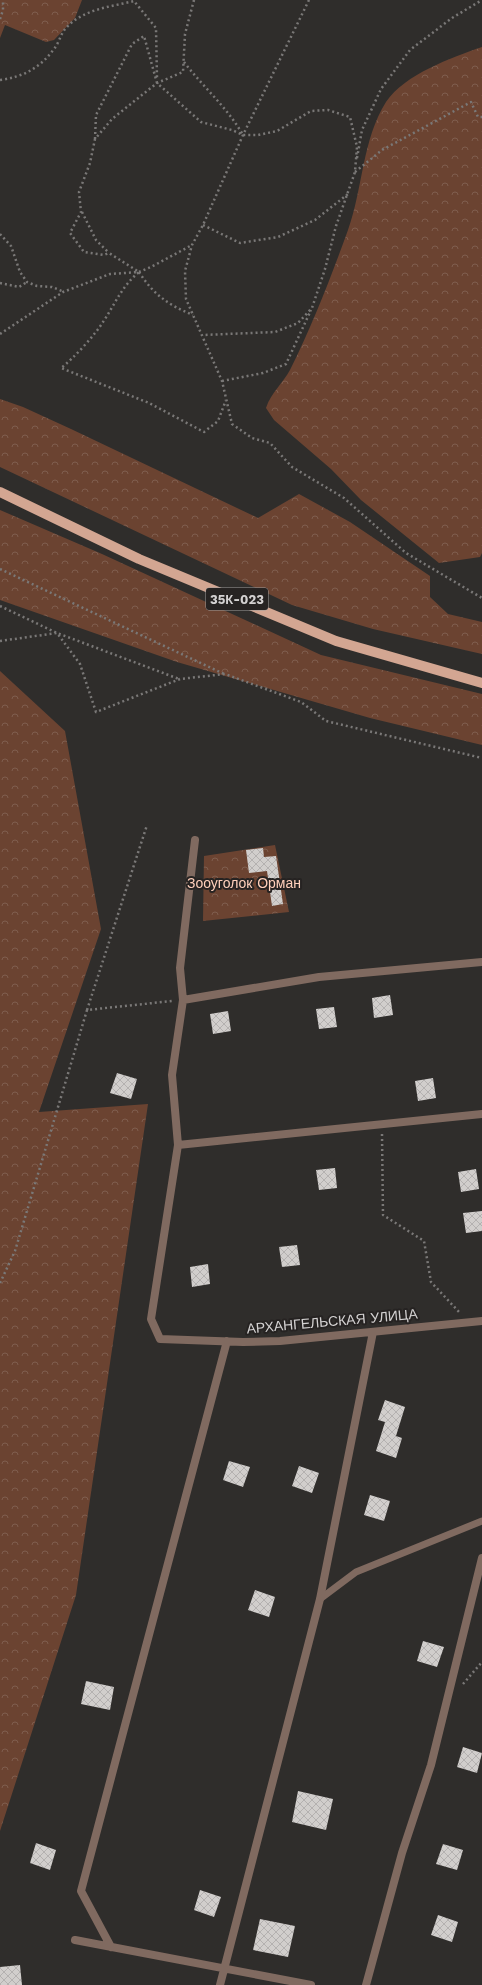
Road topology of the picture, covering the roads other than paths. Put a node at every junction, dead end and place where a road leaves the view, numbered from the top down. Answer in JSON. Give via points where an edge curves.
{"nodes":[{"id":1,"x":0,"y":492,"type":"edge"},
{"id":2,"x":482,"y":683,"type":"edge"},
{"id":3,"x":195,"y":840,"type":"dead end"},
{"id":4,"x":482,"y":962,"type":"edge"},
{"id":5,"x":183,"y":1000,"type":"junction"},
{"id":6,"x":482,"y":1114,"type":"edge"},
{"id":7,"x":178,"y":1145,"type":"junction"},
{"id":8,"x":482,"y":1321,"type":"edge"},
{"id":9,"x":373,"y":1332,"type":"junction"},
{"id":10,"x":227,"y":1341,"type":"junction"},
{"id":11,"x":482,"y":1521,"type":"edge"},
{"id":12,"x":482,"y":1558,"type":"edge"},
{"id":13,"x":320,"y":1599,"type":"junction"},
{"id":14,"x":75,"y":1940,"type":"dead end"},
{"id":15,"x":111,"y":1947,"type":"junction"},
{"id":16,"x":224,"y":1970,"type":"junction"},
{"id":17,"x":220,"y":1985,"type":"edge"},
{"id":18,"x":311,"y":1985,"type":"edge"},
{"id":19,"x":366,"y":1985,"type":"edge"}],
"edges":[{"from":1,"to":2,"type":"main road","number":"35К-023","via":[[139,558],[331,639]]},
{"from":3,"to":5,"type":"street","via":[[180,968]]},
{"from":4,"to":5,"type":"street","via":[[319,977]]},
{"from":5,"to":7,"type":"street","via":[[172,1075]]},
{"from":6,"to":7,"type":"street"},
{"from":7,"to":10,"type":"street","name":"АРХАНГЕЛЬСКАЯ УЛИЦА","via":[[151,1320],[160,1339]]},
{"from":8,"to":9,"type":"street","name":"АРХАНГЕЛЬСКАЯ УЛИЦА"},
{"from":9,"to":10,"type":"street","name":"АРХАНГЕЛЬСКАЯ УЛИЦА","via":[[280,1341]]},
{"from":9,"to":13,"type":"street"},
{"from":10,"to":15,"type":"street","via":[[81,1891]]},
{"from":11,"to":13,"type":"lane","via":[[356,1572]]},
{"from":12,"to":19,"type":"street","via":[[431,1765],[402,1853]]},
{"from":13,"to":16,"type":"street"},
{"from":14,"to":15,"type":"street"},
{"from":15,"to":16,"type":"street"},
{"from":16,"to":17,"type":"street"},
{"from":16,"to":18,"type":"street"}]}
